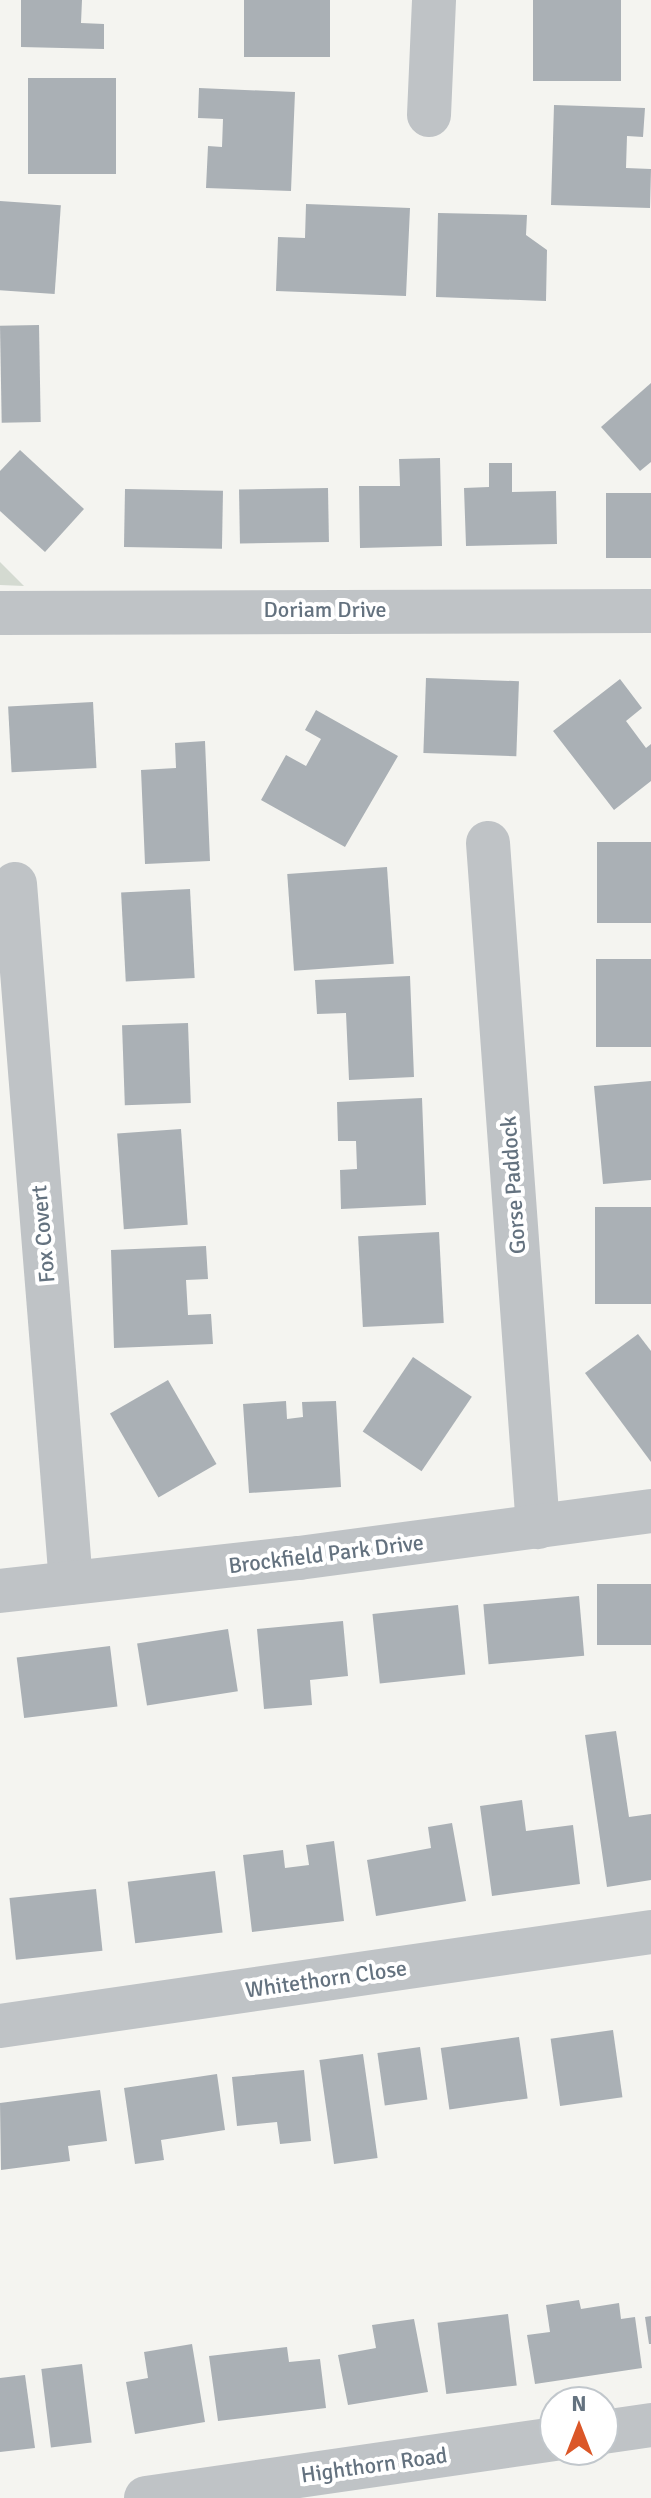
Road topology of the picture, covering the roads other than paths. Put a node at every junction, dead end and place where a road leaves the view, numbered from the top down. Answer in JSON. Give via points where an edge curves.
{"nodes":[{"id":1,"x":434,"y":0,"type":"edge"},
{"id":2,"x":429,"y":115,"type":"dead end"},
{"id":3,"x":651,"y":611,"type":"edge"},
{"id":4,"x":0,"y":613,"type":"edge"},
{"id":5,"x":488,"y":843,"type":"dead end"},
{"id":6,"x":15,"y":884,"type":"dead end"},
{"id":7,"x":651,"y":1511,"type":"edge"},
{"id":8,"x":538,"y":1527,"type":"junction"},
{"id":9,"x":71,"y":1583,"type":"junction"},
{"id":10,"x":0,"y":1591,"type":"edge"},
{"id":11,"x":651,"y":1932,"type":"edge"},
{"id":12,"x":0,"y":2026,"type":"edge"},
{"id":13,"x":651,"y":2425,"type":"edge"},
{"id":14,"x":619,"y":2430,"type":"edge"},
{"id":15,"x":539,"y":2441,"type":"edge"},
{"id":16,"x":146,"y":2498,"type":"edge"}],
"edges":[{"from":1,"to":2,"type":"street"},
{"from":3,"to":4,"type":"street","name":"Doriam Drive"},
{"from":5,"to":8,"type":"street","name":"Gorse Paddock"},
{"from":6,"to":9,"type":"street","name":"Fox Covert"},
{"from":7,"to":8,"type":"street","name":"Brockfield Park Drive"},
{"from":8,"to":9,"type":"street","name":"Brockfield Park Drive"},
{"from":9,"to":10,"type":"street","name":"Brockfield Park Drive"},
{"from":11,"to":12,"type":"street","name":"Whitethorn Close"},
{"from":13,"to":14,"type":"street"},
{"from":15,"to":16,"type":"street","name":"Highthorn Road"}]}
